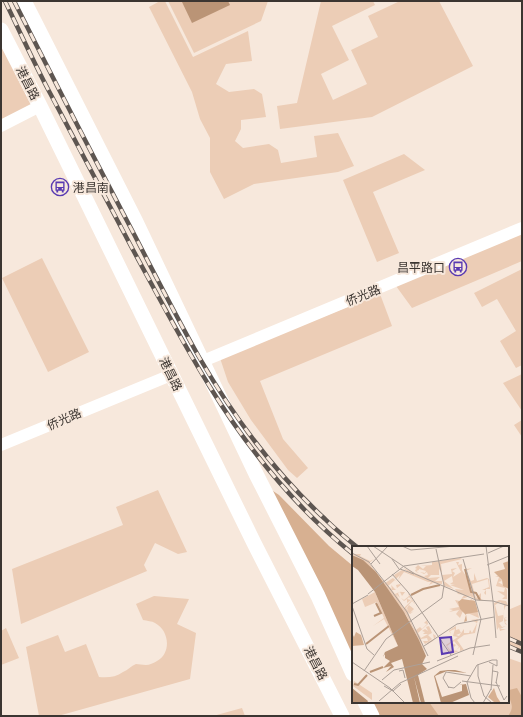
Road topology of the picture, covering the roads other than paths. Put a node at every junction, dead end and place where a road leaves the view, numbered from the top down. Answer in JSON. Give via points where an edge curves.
{"nodes":[{"id":1,"x":24,"y":1,"type":"edge"},
{"id":2,"x":1,"y":30,"type":"edge"},
{"id":3,"x":40,"y":106,"type":"junction"},
{"id":4,"x":1,"y":126,"type":"edge"},
{"id":5,"x":522,"y":228,"type":"edge"},
{"id":6,"x":203,"y":361,"type":"junction"},
{"id":7,"x":171,"y":375,"type":"junction"},
{"id":8,"x":1,"y":445,"type":"edge"},
{"id":9,"x":352,"y":672,"type":"edge"},
{"id":10,"x":366,"y":703,"type":"edge"},
{"id":11,"x":342,"y":716,"type":"edge"},
{"id":12,"x":372,"y":716,"type":"edge"}],
"edges":[{"from":1,"to":6,"type":"main road"},
{"from":2,"to":3,"type":"main road","name":"港昌路"},
{"from":3,"to":4,"type":"street"},
{"from":3,"to":7,"type":"main road","name":"港昌路"},
{"from":5,"to":6,"type":"street","name":"侨光路"},
{"from":6,"to":9,"type":"main road","via":[[256,474],[318,596]]},
{"from":7,"to":8,"type":"street","name":"侨光路"},
{"from":7,"to":11,"type":"main road","name":"港昌路"},
{"from":10,"to":12,"type":"main road"}]}
